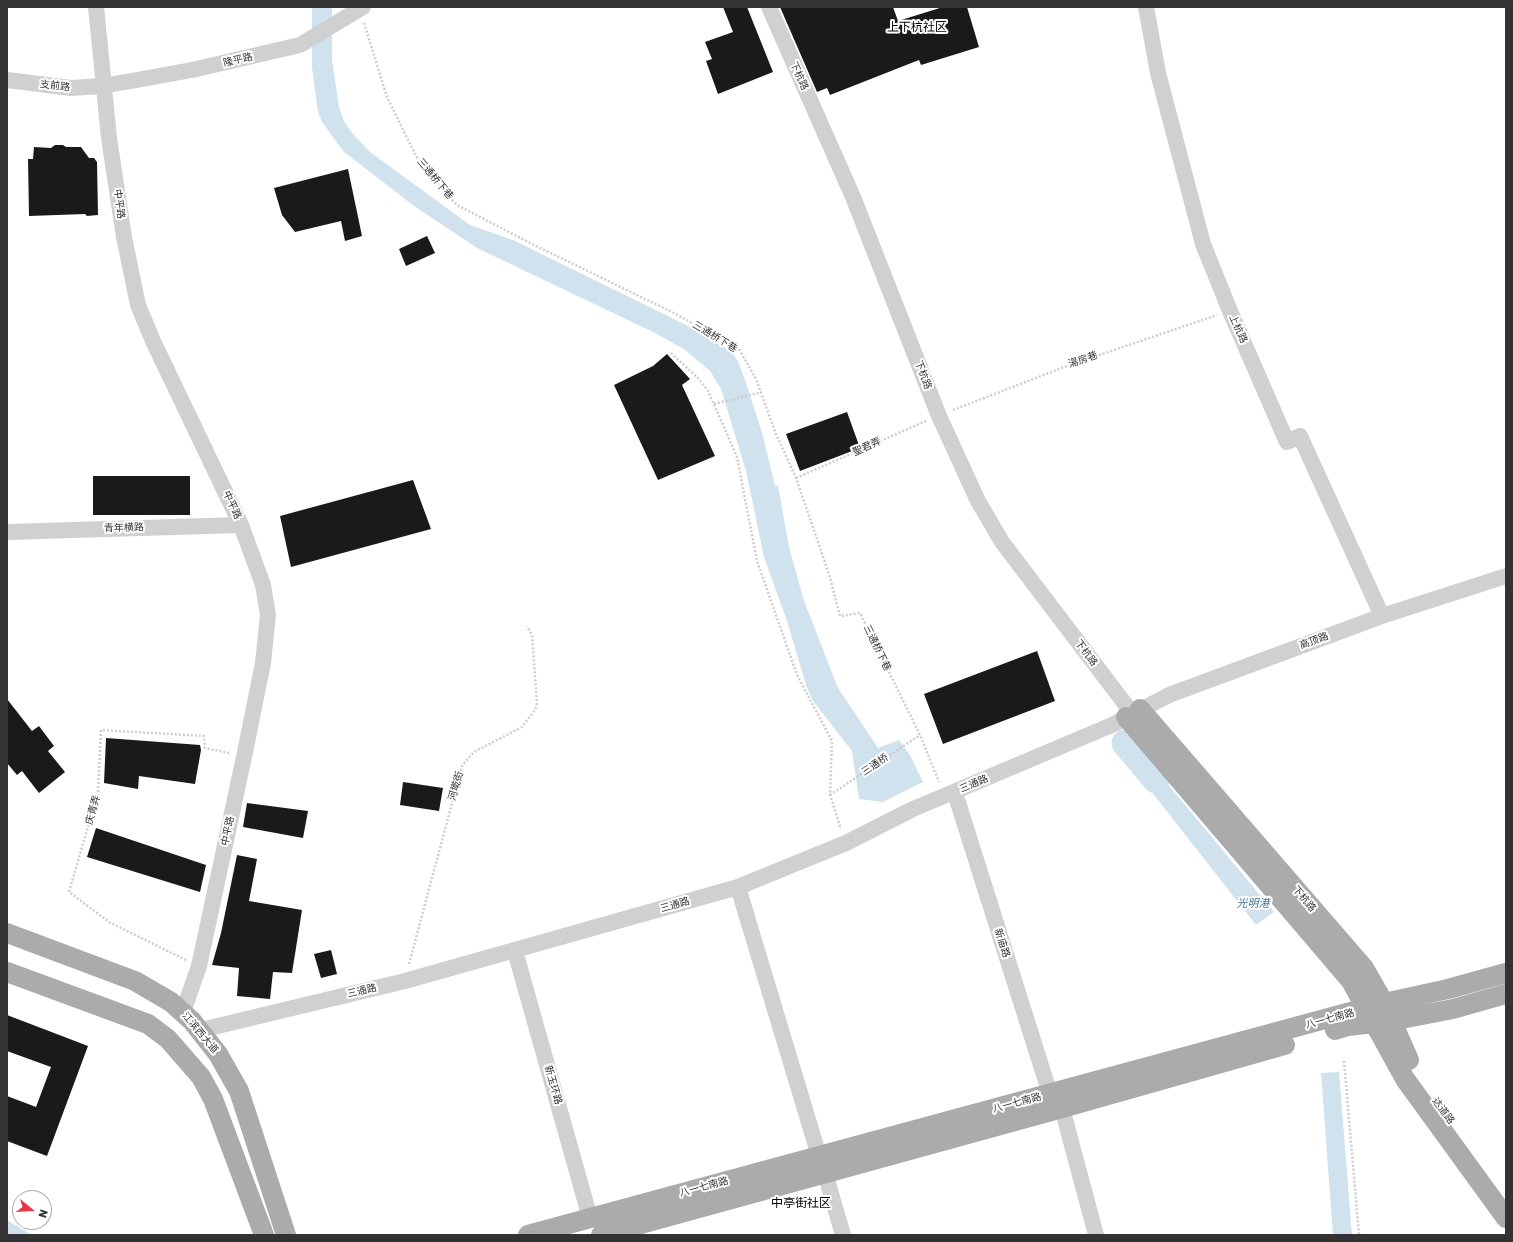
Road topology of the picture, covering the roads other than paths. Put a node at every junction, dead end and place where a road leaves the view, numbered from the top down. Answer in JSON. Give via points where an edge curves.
{"nodes":[{"id":1,"x":96,"y":7,"type":"edge"},
{"id":2,"x":769,"y":7,"type":"edge"},
{"id":3,"x":1146,"y":7,"type":"edge"},
{"id":4,"x":362,"y":8,"type":"edge"},
{"id":5,"x":7,"y":80,"type":"edge"},
{"id":6,"x":103,"y":86,"type":"junction"},
{"id":7,"x":241,"y":525,"type":"junction"},
{"id":8,"x":7,"y":532,"type":"edge"},
{"id":9,"x":1506,"y":576,"type":"edge"},
{"id":10,"x":1382,"y":616,"type":"junction"},
{"id":11,"x":1133,"y":713,"type":"junction"},
{"id":12,"x":950,"y":795,"type":"junction"},
{"id":13,"x":738,"y":887,"type":"junction"},
{"id":14,"x":7,"y":932,"type":"edge"},
{"id":15,"x":515,"y":951,"type":"junction"},
{"id":16,"x":7,"y":972,"type":"edge"},
{"id":17,"x":1506,"y":973,"type":"edge"},
{"id":18,"x":1506,"y":994,"type":"edge"},
{"id":19,"x":183,"y":1012,"type":"junction"},
{"id":20,"x":1379,"y":1014,"type":"junction"},
{"id":21,"x":201,"y":1030,"type":"junction"},
{"id":22,"x":1056,"y":1101,"type":"junction"},
{"id":23,"x":822,"y":1164,"type":"junction"},
{"id":24,"x":1506,"y":1194,"type":"edge"},
{"id":25,"x":590,"y":1218,"type":"junction"},
{"id":26,"x":1506,"y":1218,"type":"edge"},
{"id":27,"x":264,"y":1235,"type":"edge"},
{"id":28,"x":286,"y":1235,"type":"edge"},
{"id":29,"x":528,"y":1235,"type":"edge"},
{"id":30,"x":601,"y":1235,"type":"edge"},
{"id":31,"x":844,"y":1235,"type":"edge"},
{"id":32,"x":1096,"y":1235,"type":"edge"}],
"edges":[{"from":1,"to":6,"type":"street","name":"中平路"},
{"from":2,"to":11,"type":"street","name":"下杭路","via":[[853,197],[939,416],[978,501],[1002,542]]},
{"from":3,"to":10,"type":"street","name":"上杭路","via":[[1158,73],[1203,244],[1287,442],[1300,436]]},
{"from":4,"to":6,"type":"street","name":"隆平路","via":[[300,45],[192,70]]},
{"from":5,"to":6,"type":"street","name":"支前路","via":[[71,88]]},
{"from":6,"to":7,"type":"street","name":"中平路","via":[[120,217],[138,305]]},
{"from":7,"to":8,"type":"street","name":"青年横路"},
{"from":7,"to":19,"type":"street","name":"中平路","via":[[263,585],[268,615],[263,663],[199,966]]},
{"from":9,"to":10,"type":"street","name":"高顶路"},
{"from":10,"to":11,"type":"street","name":"高顶路","via":[[1169,695]]},
{"from":11,"to":12,"type":"street","name":"三通路"},
{"from":11,"to":20,"type":"main road","name":"下杭路"},
{"from":12,"to":13,"type":"street","name":"三通路","via":[[913,809],[846,843]]},
{"from":12,"to":22,"type":"street","name":"新庙路"},
{"from":13,"to":15,"type":"street","name":"三通路"},
{"from":13,"to":23,"type":"street"},
{"from":14,"to":19,"type":"main road","name":"江滨西大道","via":[[135,981]]},
{"from":15,"to":21,"type":"street","name":"三通路","via":[[405,981]]},
{"from":15,"to":25,"type":"street","name":"新玉环路"},
{"from":16,"to":27,"type":"main road","via":[[148,1024],[168,1039],[201,1078],[213,1099]]},
{"from":17,"to":20,"type":"main road","name":"八一七南路","via":[[1448,989]]},
{"from":18,"to":20,"type":"main road","name":"八一七南路","via":[[1453,1009]]},
{"from":19,"to":21,"type":"main road","name":"江滨西大道"},
{"from":20,"to":22,"type":"main road","name":"八一七南路"},
{"from":20,"to":24,"type":"main road","name":"达道路","via":[[1414,1072]]},
{"from":20,"to":26,"type":"main road","via":[[1405,1079]]},
{"from":21,"to":28,"type":"main road","name":"江滨西大道","via":[[227,1067],[239,1091]]},
{"from":22,"to":23,"type":"main road","name":"八一七南路"},
{"from":22,"to":32,"type":"street","name":"新庙路"},
{"from":23,"to":25,"type":"main road","name":"八一七南路"},
{"from":23,"to":30,"type":"main road","name":"八一七南路"},
{"from":23,"to":31,"type":"street"},
{"from":25,"to":29,"type":"main road","name":"八一七南路"}]}
